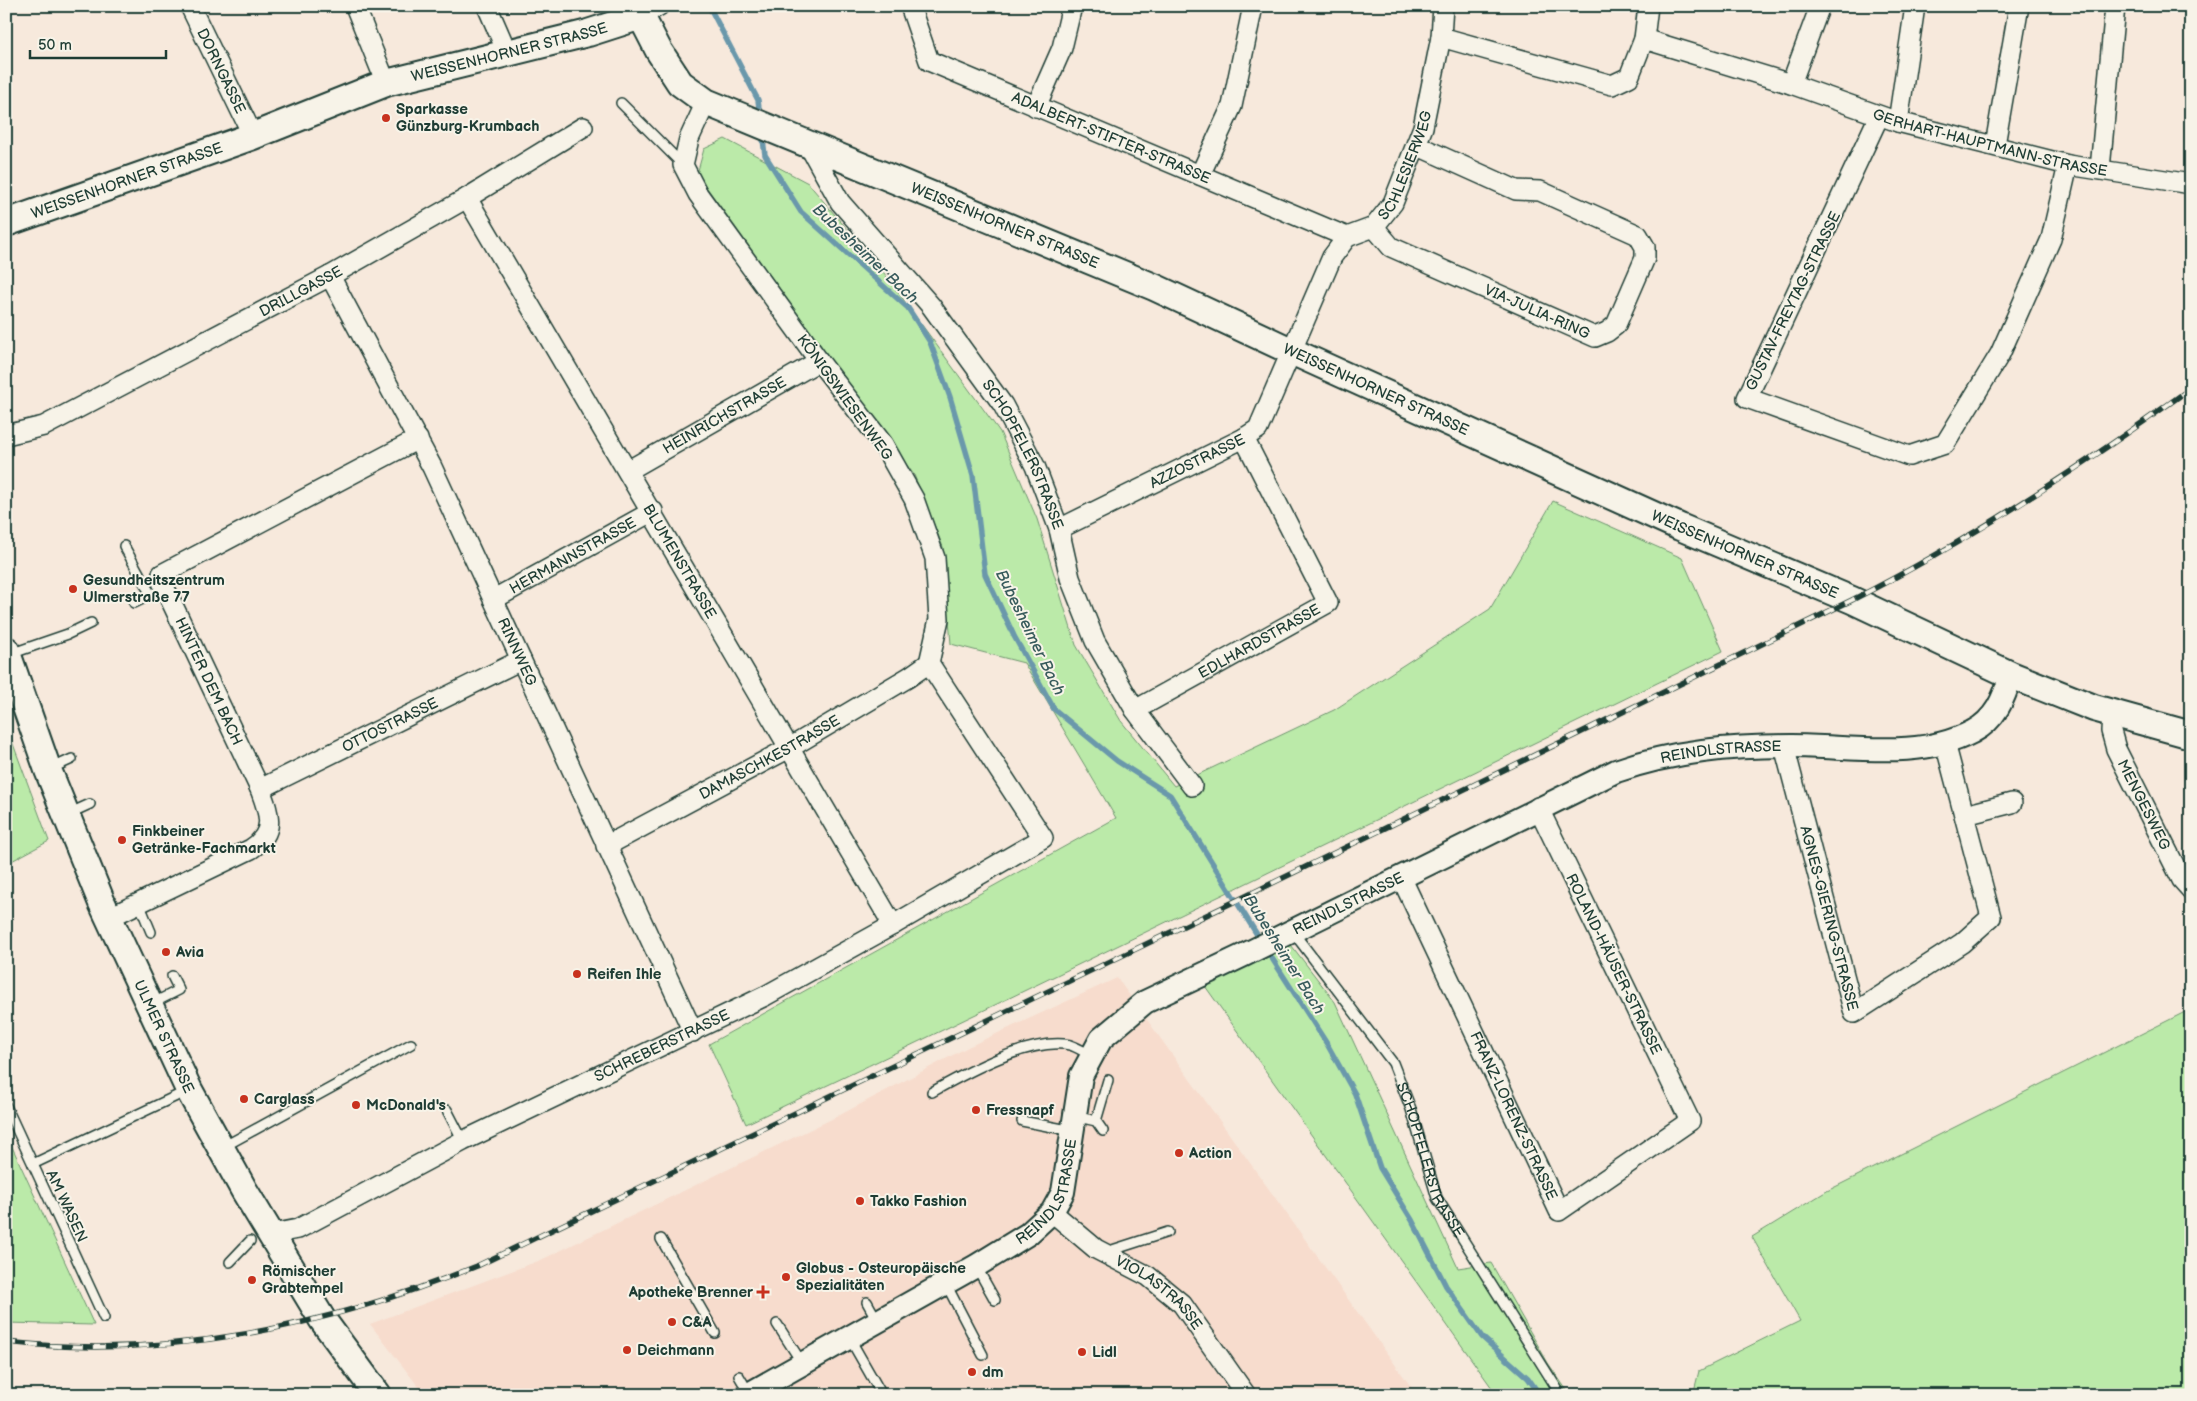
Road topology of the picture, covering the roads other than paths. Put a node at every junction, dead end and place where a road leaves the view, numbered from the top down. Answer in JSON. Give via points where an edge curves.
{"nodes":[{"id":1,"x":190,"y":6,"type":"edge"},
{"id":2,"x":355,"y":6,"type":"edge"},
{"id":3,"x":487,"y":6,"type":"edge"},
{"id":4,"x":910,"y":6,"type":"edge"},
{"id":5,"x":1072,"y":6,"type":"edge"},
{"id":6,"x":1253,"y":6,"type":"edge"},
{"id":7,"x":1443,"y":6,"type":"edge"},
{"id":8,"x":1648,"y":6,"type":"edge"},
{"id":9,"x":1820,"y":6,"type":"edge"},
{"id":10,"x":1915,"y":6,"type":"edge"},
{"id":11,"x":2019,"y":6,"type":"edge"},
{"id":12,"x":2115,"y":6,"type":"edge"},
{"id":13,"x":645,"y":9,"type":"edge"},
{"id":14,"x":1441,"y":37,"type":"junction"},
{"id":15,"x":1644,"y":39,"type":"junction"},
{"id":16,"x":507,"y":52,"type":"junction"},
{"id":17,"x":386,"y":83,"type":"junction"},
{"id":18,"x":1792,"y":84,"type":"junction"},
{"id":19,"x":706,"y":102,"type":"junction"},
{"id":20,"x":621,"y":103,"type":"dead end"},
{"id":21,"x":1036,"y":107,"type":"junction"},
{"id":22,"x":1879,"y":116,"type":"junction"},
{"id":23,"x":1898,"y":122,"type":"junction"},
{"id":24,"x":583,"y":127,"type":"dead end"},
{"id":25,"x":253,"y":136,"type":"junction"},
{"id":26,"x":1995,"y":145,"type":"junction"},
{"id":27,"x":809,"y":146,"type":"junction"},
{"id":28,"x":1416,"y":146,"type":"junction"},
{"id":29,"x":683,"y":165,"type":"junction"},
{"id":30,"x":2068,"y":165,"type":"junction"},
{"id":31,"x":2100,"y":169,"type":"junction"},
{"id":32,"x":1200,"y":175,"type":"junction"},
{"id":33,"x":2191,"y":184,"type":"edge"},
{"id":34,"x":467,"y":198,"type":"junction"},
{"id":35,"x":6,"y":223,"type":"edge"},
{"id":36,"x":1374,"y":227,"type":"junction"},
{"id":37,"x":1347,"y":237,"type":"junction"},
{"id":38,"x":330,"y":276,"type":"junction"},
{"id":39,"x":1291,"y":351,"type":"junction"},
{"id":40,"x":820,"y":362,"type":"junction"},
{"id":41,"x":6,"y":435,"type":"edge"},
{"id":42,"x":1244,"y":438,"type":"junction"},
{"id":43,"x":418,"y":439,"type":"junction"},
{"id":44,"x":629,"y":470,"type":"junction"},
{"id":45,"x":653,"y":511,"type":"junction"},
{"id":46,"x":1059,"y":529,"type":"junction"},
{"id":47,"x":124,"y":546,"type":"dead end"},
{"id":48,"x":158,"y":591,"type":"junction"},
{"id":49,"x":494,"y":599,"type":"junction"},
{"id":50,"x":134,"y":603,"type":"dead end"},
{"id":51,"x":90,"y":624,"type":"dead end"},
{"id":52,"x":7,"y":652,"type":"edge"},
{"id":53,"x":521,"y":660,"type":"junction"},
{"id":54,"x":929,"y":663,"type":"junction"},
{"id":55,"x":2012,"y":675,"type":"junction"},
{"id":56,"x":1135,"y":710,"type":"junction"},
{"id":57,"x":2112,"y":713,"type":"junction"},
{"id":58,"x":2191,"y":735,"type":"edge"},
{"id":59,"x":1945,"y":743,"type":"junction"},
{"id":60,"x":1784,"y":746,"type":"junction"},
{"id":61,"x":791,"y":747,"type":"junction"},
{"id":62,"x":72,"y":759,"type":"dead end"},
{"id":63,"x":48,"y":770,"type":"junction"},
{"id":64,"x":1192,"y":786,"type":"dead end"},
{"id":65,"x":260,"y":789,"type":"junction"},
{"id":66,"x":2012,"y":803,"type":"dead end"},
{"id":67,"x":90,"y":804,"type":"dead end"},
{"id":68,"x":1538,"y":807,"type":"junction"},
{"id":69,"x":66,"y":815,"type":"junction"},
{"id":70,"x":1965,"y":815,"type":"junction"},
{"id":71,"x":606,"y":846,"type":"junction"},
{"id":72,"x":1401,"y":877,"type":"junction"},
{"id":73,"x":2191,"y":890,"type":"edge"},
{"id":74,"x":139,"y":903,"type":"junction"},
{"id":75,"x":108,"y":918,"type":"junction"},
{"id":76,"x":894,"y":925,"type":"junction"},
{"id":77,"x":151,"y":932,"type":"dead end"},
{"id":78,"x":1286,"y":934,"type":"junction"},
{"id":79,"x":172,"y":976,"type":"dead end"},
{"id":80,"x":148,"y":1005,"type":"junction"},
{"id":81,"x":693,"y":1032,"type":"junction"},
{"id":82,"x":412,"y":1044,"type":"dead end"},
{"id":83,"x":1091,"y":1055,"type":"junction"},
{"id":84,"x":1108,"y":1080,"type":"dead end"},
{"id":85,"x":189,"y":1090,"type":"junction"},
{"id":86,"x":932,"y":1092,"type":"dead end"},
{"id":87,"x":6,"y":1106,"type":"edge"},
{"id":88,"x":447,"y":1110,"type":"dead end"},
{"id":89,"x":1022,"y":1121,"type":"dead end"},
{"id":90,"x":1690,"y":1121,"type":"joint"},
{"id":91,"x":1096,"y":1122,"type":"junction"},
{"id":92,"x":1074,"y":1124,"type":"junction"},
{"id":93,"x":1103,"y":1131,"type":"dead end"},
{"id":94,"x":463,"y":1141,"type":"junction"},
{"id":95,"x":221,"y":1148,"type":"junction"},
{"id":96,"x":33,"y":1164,"type":"junction"},
{"id":97,"x":1052,"y":1212,"type":"junction"},
{"id":98,"x":1168,"y":1232,"type":"dead end"},
{"id":99,"x":261,"y":1237,"type":"junction"},
{"id":100,"x":661,"y":1239,"type":"dead end"},
{"id":101,"x":1104,"y":1253,"type":"junction"},
{"id":102,"x":230,"y":1262,"type":"dead end"},
{"id":103,"x":976,"y":1266,"type":"junction"},
{"id":104,"x":945,"y":1283,"type":"junction"},
{"id":105,"x":995,"y":1300,"type":"dead end"},
{"id":106,"x":104,"y":1318,"type":"dead end"},
{"id":107,"x":777,"y":1324,"type":"dead end"},
{"id":108,"x":715,"y":1333,"type":"dead end"},
{"id":109,"x":848,"y":1336,"type":"junction"},
{"id":110,"x":983,"y":1355,"type":"dead end"},
{"id":111,"x":802,"y":1363,"type":"junction"},
{"id":112,"x":745,"y":1388,"type":"edge"},
{"id":113,"x":378,"y":1395,"type":"edge"},
{"id":114,"x":882,"y":1395,"type":"edge"},
{"id":115,"x":1246,"y":1395,"type":"edge"},
{"id":116,"x":1561,"y":1395,"type":"edge"}],
"edges":[{"from":1,"to":25,"type":"street","name":"DORNGASSE"},
{"from":2,"to":17,"type":"street"},
{"from":3,"to":16,"type":"street"},
{"from":4,"to":21,"type":"street","name":"ADALBERT-STIFTER-STRASSE","via":[[929,61]]},
{"from":5,"to":21,"type":"street","via":[[1062,48]]},
{"from":6,"to":32,"type":"street","via":[[1232,106]]},
{"from":7,"to":14,"type":"street","name":"SCHLESIERWEG"},
{"from":8,"to":15,"type":"street"},
{"from":9,"to":18,"type":"street"},
{"from":10,"to":23,"type":"street"},
{"from":11,"to":26,"type":"street"},
{"from":12,"to":31,"type":"street"},
{"from":13,"to":16,"type":"main road","name":"WEISSENHORNER STRASSE","via":[[588,33]]},
{"from":13,"to":19,"type":"main road","name":"WEISSENHORNER STRASSE","via":[[659,51],[680,83]]},
{"from":14,"to":15,"type":"street","via":[[1612,85],[1630,77]]},
{"from":14,"to":28,"type":"street","name":"SCHLESIERWEG","via":[[1423,127]]},
{"from":15,"to":18,"type":"street","name":"GERHART-HAUPTMANN-STRASSE"},
{"from":16,"to":17,"type":"main road","name":"WEISSENHORNER STRASSE"},
{"from":17,"to":25,"type":"main road","name":"WEISSENHORNER STRASSE"},
{"from":18,"to":22,"type":"street","name":"GERHART-HAUPTMANN-STRASSE"},
{"from":19,"to":27,"type":"main road","name":"WEISSENHORNER STRASSE"},
{"from":19,"to":29,"type":"street","via":[[689,139]]},
{"from":20,"to":29,"type":"lane"},
{"from":21,"to":32,"type":"street","name":"ADALBERT-STIFTER-STRASSE"},
{"from":22,"to":23,"type":"street","name":"GERHART-HAUPTMANN-STRASSE"},
{"from":22,"to":30,"type":"street","name":"GUSTAV-FREYTAG-STRASSE","via":[[1747,398],[1910,456],[1945,444],[2000,354],[2051,239]]},
{"from":23,"to":26,"type":"street","name":"GERHART-HAUPTMANN-STRASSE"},
{"from":24,"to":34,"type":"street","name":"DRILLGASSE"},
{"from":25,"to":35,"type":"main road","name":"WEISSENHORNER STRASSE"},
{"from":26,"to":30,"type":"street","name":"GERHART-HAUPTMANN-STRASSE"},
{"from":27,"to":39,"type":"main road","name":"WEISSENHORNER STRASSE","via":[[1154,287]]},
{"from":27,"to":46,"type":"street","name":"SCHOPFELERSTRASSE","via":[[840,202],[931,306],[1003,405],[1036,466]]},
{"from":28,"to":36,"type":"street","name":"SCHLESIERWEG","via":[[1393,203]]},
{"from":28,"to":36,"type":"street","name":"VIA-JULIA-RING","via":[[1516,190],[1540,192],[1638,235],[1645,247],[1645,258],[1616,325],[1595,337],[1391,247]]},
{"from":29,"to":40,"type":"street","name":"KÖNIGSWIESENWEG","via":[[698,194]]},
{"from":30,"to":31,"type":"street","name":"GERHART-HAUPTMANN-STRASSE"},
{"from":31,"to":33,"type":"street","name":"GERHART-HAUPTMANN-STRASSE"},
{"from":32,"to":37,"type":"street","name":"ADALBERT-STIFTER-STRASSE"},
{"from":34,"to":38,"type":"street","name":"DRILLGASSE"},
{"from":34,"to":44,"type":"street","name":"BLUMENSTRASSE"},
{"from":36,"to":37,"type":"street","name":"SCHLESIERWEG"},
{"from":37,"to":39,"type":"street","via":[[1332,257]]},
{"from":38,"to":41,"type":"street","name":"DRILLGASSE","via":[[44,426]]},
{"from":38,"to":43,"type":"street","name":"RINNWEG"},
{"from":39,"to":42,"type":"street","name":"AZZOSTRASSE","via":[[1258,428]]},
{"from":39,"to":55,"type":"main road","name":"WEISSENHORNER STRASSE","via":[[1680,527],[1852,600]]},
{"from":40,"to":44,"type":"street","name":"HEINRICHSTRASSE"},
{"from":40,"to":54,"type":"street","name":"KÖNIGSWIESENWEG","via":[[882,444],[914,500],[935,558],[939,619]]},
{"from":42,"to":46,"type":"street","name":"AZZOSTRASSE"},
{"from":42,"to":56,"type":"street","name":"EDLHARDSTRASSE","via":[[1328,603]]},
{"from":43,"to":48,"type":"street","via":[[168,569],[162,574]]},
{"from":43,"to":49,"type":"street","name":"RINNWEG"},
{"from":44,"to":45,"type":"street","name":"BLUMENSTRASSE"},
{"from":45,"to":49,"type":"street","name":"HERMANNSTRASSE"},
{"from":45,"to":61,"type":"street","name":"BLUMENSTRASSE"},
{"from":46,"to":56,"type":"street","name":"SCHOPFELERSTRASSE","via":[[1070,578],[1095,641]]},
{"from":47,"to":48,"type":"lane"},
{"from":48,"to":50,"type":"lane"},
{"from":48,"to":65,"type":"street","name":"HINTER DEM BACH"},
{"from":49,"to":53,"type":"street","name":"RINNWEG"},
{"from":51,"to":52,"type":"lane"},
{"from":52,"to":63,"type":"main road","name":"ULMER STRASSE"},
{"from":53,"to":65,"type":"street","name":"OTTOSTRASSE"},
{"from":53,"to":71,"type":"street","name":"RINNWEG"},
{"from":54,"to":61,"type":"street","name":"DAMASCHKESTRASSE"},
{"from":54,"to":76,"type":"street","name":"SCHREBERSTRASSE","via":[[1043,838]]},
{"from":55,"to":57,"type":"main road","name":"WEISSENHORNER STRASSE"},
{"from":55,"to":59,"type":"street","name":"REINDLSTRASSE","via":[[2002,702],[1990,720],[1973,732]]},
{"from":56,"to":64,"type":"street","name":"SCHOPFELERSTRASSE"},
{"from":57,"to":58,"type":"main road","name":"WEISSENHORNER STRASSE"},
{"from":57,"to":73,"type":"street","name":"MENGESWEG","via":[[2111,731],[2116,749],[2182,880]]},
{"from":59,"to":60,"type":"street","name":"REINDLSTRASSE","via":[[1906,748]]},
{"from":59,"to":70,"type":"street"},
{"from":60,"to":68,"type":"street","name":"REINDLSTRASSE","via":[[1724,748],[1652,758],[1616,770]]},
{"from":60,"to":70,"type":"street","name":"AGNES-GIERING-STRASSE","via":[[1854,1013],[1962,943],[1991,917]]},
{"from":61,"to":71,"type":"street","name":"DAMASCHKESTRASSE"},
{"from":61,"to":76,"type":"street","name":"BLUMENSTRASSE"},
{"from":62,"to":63,"type":"lane"},
{"from":63,"to":69,"type":"main road","name":"ULMER STRASSE"},
{"from":65,"to":74,"type":"street","name":"HINTER DEM BACH","via":[[269,821],[268,832],[258,844]]},
{"from":66,"to":70,"type":"street"},
{"from":67,"to":69,"type":"lane"},
{"from":68,"to":72,"type":"street","name":"REINDLSTRASSE"},
{"from":68,"to":90,"type":"street","name":"ROLAND-HÄUSER-STRASSE"},
{"from":69,"to":75,"type":"main road","name":"ULMER STRASSE"},
{"from":71,"to":81,"type":"street","name":"RINNWEG"},
{"from":72,"to":78,"type":"street","name":"REINDLSTRASSE"},
{"from":72,"to":90,"type":"street","name":"FRANZ-LORENZ-STRASSE","via":[[1559,1211]]},
{"from":74,"to":75,"type":"street","name":"HINTER DEM BACH"},
{"from":74,"to":77,"type":"lane"},
{"from":75,"to":80,"type":"main road","name":"ULMER STRASSE"},
{"from":76,"to":81,"type":"street","name":"SCHREBERSTRASSE"},
{"from":78,"to":83,"type":"street","name":"REINDLSTRASSE","via":[[1145,1002],[1114,1025]]},
{"from":78,"to":116,"type":"lane","name":"SCHOPFELERSTRASSE","via":[[1394,1063],[1437,1198]]},
{"from":79,"to":80,"type":"lane","via":[[179,990]]},
{"from":80,"to":85,"type":"main road","name":"ULMER STRASSE"},
{"from":81,"to":94,"type":"street","name":"SCHREBERSTRASSE"},
{"from":82,"to":95,"type":"lane"},
{"from":83,"to":86,"type":"lane","via":[[1071,1046],[1053,1044],[992,1060]]},
{"from":83,"to":92,"type":"street","name":"REINDLSTRASSE","via":[[1081,1076]]},
{"from":84,"to":91,"type":"lane"},
{"from":85,"to":95,"type":"main road","name":"ULMER STRASSE"},
{"from":85,"to":96,"type":"lane"},
{"from":87,"to":96,"type":"lane","name":"AM WASEN"},
{"from":88,"to":94,"type":"lane"},
{"from":89,"to":92,"type":"lane"},
{"from":91,"to":92,"type":"lane"},
{"from":91,"to":93,"type":"lane"},
{"from":92,"to":97,"type":"street","name":"REINDLSTRASSE","via":[[1063,1192]]},
{"from":94,"to":99,"type":"street","name":"SCHREBERSTRASSE","via":[[306,1225]]},
{"from":95,"to":99,"type":"main road","name":"ULMER STRASSE","via":[[244,1190]]},
{"from":96,"to":106,"type":"lane","name":"AM WASEN"},
{"from":97,"to":101,"type":"street","name":"VIOLASTRASSE"},
{"from":97,"to":103,"type":"street","name":"REINDLSTRASSE","via":[[1028,1234]]},
{"from":98,"to":101,"type":"lane"},
{"from":99,"to":102,"type":"lane"},
{"from":99,"to":113,"type":"main road","name":"ULMER STRASSE"},
{"from":100,"to":108,"type":"lane"},
{"from":101,"to":115,"type":"street","name":"VIOLASTRASSE","via":[[1148,1276],[1182,1304]]},
{"from":103,"to":104,"type":"street","name":"REINDLSTRASSE"},
{"from":103,"to":105,"type":"lane"},
{"from":104,"to":109,"type":"street","name":"REINDLSTRASSE","via":[[872,1311]]},
{"from":104,"to":110,"type":"lane"},
{"from":107,"to":111,"type":"lane"},
{"from":109,"to":111,"type":"street","name":"REINDLSTRASSE"},
{"from":109,"to":114,"type":"lane"},
{"from":111,"to":112,"type":"street","name":"REINDLSTRASSE"}]}
